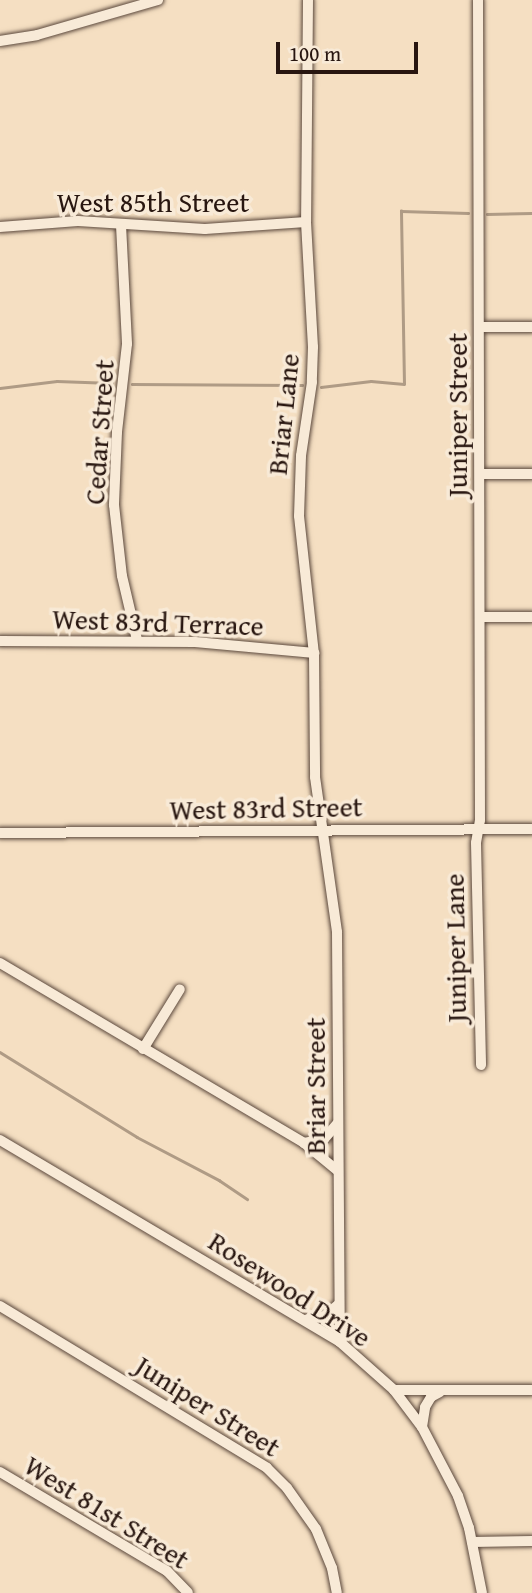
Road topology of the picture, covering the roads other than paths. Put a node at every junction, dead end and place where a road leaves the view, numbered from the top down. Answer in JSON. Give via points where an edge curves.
{"nodes":[{"id":1,"x":158,"y":0,"type":"edge"},
{"id":2,"x":308,"y":0,"type":"edge"},
{"id":3,"x":478,"y":0,"type":"edge"},
{"id":4,"x":0,"y":41,"type":"edge"},
{"id":5,"x":306,"y":222,"type":"junction"},
{"id":6,"x":121,"y":225,"type":"junction"},
{"id":7,"x":0,"y":227,"type":"edge"},
{"id":8,"x":480,"y":327,"type":"junction"},
{"id":9,"x":532,"y":327,"type":"edge"},
{"id":10,"x":480,"y":474,"type":"junction"},
{"id":11,"x":532,"y":474,"type":"edge"},
{"id":12,"x":480,"y":617,"type":"junction"},
{"id":13,"x":532,"y":617,"type":"edge"},
{"id":14,"x":137,"y":640,"type":"junction"},
{"id":15,"x":0,"y":641,"type":"edge"},
{"id":16,"x":314,"y":653,"type":"junction"},
{"id":17,"x":478,"y":829,"type":"junction"},
{"id":18,"x":532,"y":829,"type":"edge"},
{"id":19,"x":323,"y":830,"type":"junction"},
{"id":20,"x":0,"y":833,"type":"edge"},
{"id":21,"x":0,"y":963,"type":"edge"},
{"id":22,"x":180,"y":989,"type":"dead end"},
{"id":23,"x":143,"y":1049,"type":"junction"},
{"id":24,"x":481,"y":1065,"type":"dead end"},
{"id":25,"x":338,"y":1122,"type":"junction"},
{"id":26,"x":0,"y":1140,"type":"edge"},
{"id":27,"x":304,"y":1143,"type":"junction"},
{"id":28,"x":338,"y":1171,"type":"junction"},
{"id":29,"x":339,"y":1304,"type":"junction"},
{"id":30,"x":0,"y":1306,"type":"edge"},
{"id":31,"x":304,"y":1320,"type":"junction"},
{"id":32,"x":340,"y":1342,"type":"junction"},
{"id":33,"x":394,"y":1390,"type":"junction"},
{"id":34,"x":444,"y":1390,"type":"junction"},
{"id":35,"x":532,"y":1390,"type":"edge"},
{"id":36,"x":422,"y":1427,"type":"junction"},
{"id":37,"x":0,"y":1472,"type":"edge"},
{"id":38,"x":532,"y":1541,"type":"edge"},
{"id":39,"x":472,"y":1542,"type":"junction"},
{"id":40,"x":188,"y":1593,"type":"edge"},
{"id":41,"x":337,"y":1593,"type":"edge"},
{"id":42,"x":481,"y":1593,"type":"edge"}],
"edges":[{"from":1,"to":4,"type":"street"},
{"from":2,"to":5,"type":"street","name":"Briar Lane"},
{"from":3,"to":8,"type":"street","name":"Juniper Street"},
{"from":5,"to":6,"type":"street","name":"West 85th Street","via":[[205,229]]},
{"from":5,"to":16,"type":"street","name":"Briar Lane","via":[[313,357],[299,516]]},
{"from":6,"to":7,"type":"street","name":"West 85th Street","via":[[65,222]]},
{"from":6,"to":14,"type":"street","name":"Cedar Street","via":[[127,344],[114,505],[122,576]]},
{"from":8,"to":9,"type":"street"},
{"from":8,"to":10,"type":"street","name":"Juniper Street"},
{"from":10,"to":11,"type":"street"},
{"from":10,"to":12,"type":"street","name":"Juniper Street"},
{"from":12,"to":13,"type":"street"},
{"from":12,"to":17,"type":"street","name":"Juniper Street"},
{"from":14,"to":15,"type":"street","name":"West 83rd Terrace"},
{"from":14,"to":16,"type":"street","name":"West 83rd Terrace"},
{"from":16,"to":19,"type":"street","name":"Briar Lane","via":[[313,743]]},
{"from":17,"to":18,"type":"street","name":"West 83rd Street"},
{"from":17,"to":19,"type":"street","name":"West 83rd Street"},
{"from":17,"to":24,"type":"street","name":"Juniper Lane"},
{"from":19,"to":20,"type":"street","name":"West 83rd Street"},
{"from":19,"to":25,"type":"street","name":"Briar Street","via":[[337,932]]},
{"from":21,"to":23,"type":"street"},
{"from":22,"to":23,"type":"street"},
{"from":23,"to":27,"type":"street"},
{"from":25,"to":27,"type":"street","via":[[329,1136]]},
{"from":25,"to":28,"type":"street","name":"Briar Street"},
{"from":26,"to":31,"type":"street","name":"Rosewood Drive"},
{"from":27,"to":28,"type":"street"},
{"from":28,"to":29,"type":"street","name":"Briar Street"},
{"from":29,"to":31,"type":"street","via":[[325,1316]]},
{"from":29,"to":32,"type":"street","name":"Briar Street"},
{"from":30,"to":41,"type":"street","name":"Juniper Street","via":[[267,1468],[316,1529]]},
{"from":31,"to":32,"type":"street","name":"Rosewood Drive"},
{"from":32,"to":33,"type":"street","name":"Rosewood Drive"},
{"from":33,"to":34,"type":"street"},
{"from":33,"to":36,"type":"street","name":"Rosewood Drive"},
{"from":34,"to":35,"type":"street"},
{"from":34,"to":36,"type":"street","via":[[428,1402]]},
{"from":36,"to":39,"type":"street","name":"Rosewood Drive","via":[[454,1488]]},
{"from":37,"to":40,"type":"street","name":"West 81st Street","via":[[167,1571]]},
{"from":38,"to":39,"type":"street"},
{"from":39,"to":42,"type":"street","name":"Rosewood Drive"}]}
